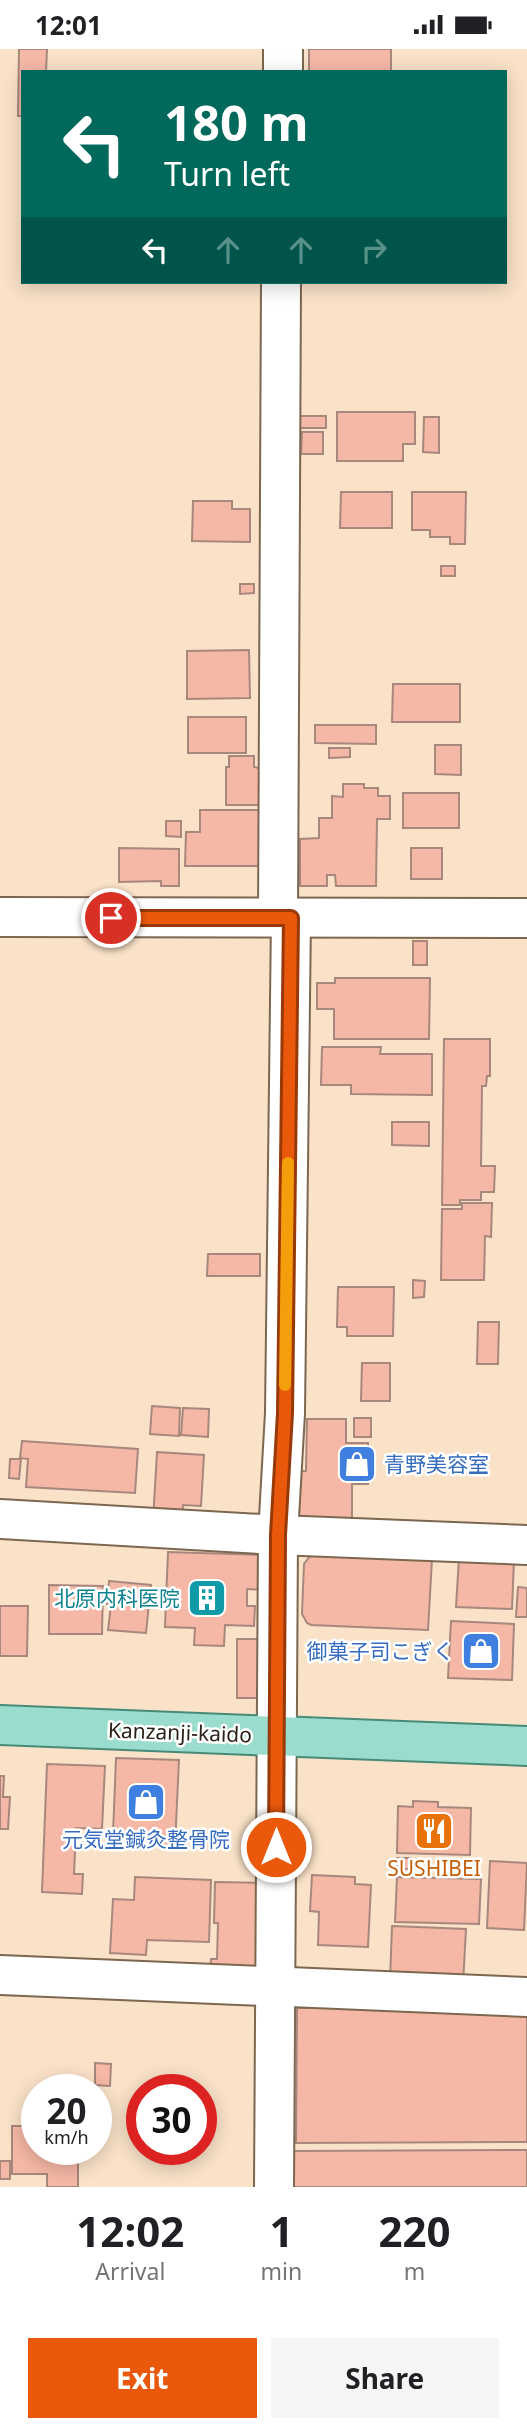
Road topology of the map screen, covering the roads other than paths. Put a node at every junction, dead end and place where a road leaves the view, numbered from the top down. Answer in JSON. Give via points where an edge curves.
{"nodes":[{"id":1,"x":283,"y":49,"type":"edge"},
{"id":2,"x":283,"y":70,"type":"edge"},
{"id":3,"x":281,"y":284,"type":"edge"},
{"id":4,"x":0,"y":918,"type":"edge"},
{"id":5,"x":285,"y":918,"type":"junction"},
{"id":6,"x":527,"y":918,"type":"edge"},
{"id":7,"x":0,"y":1519,"type":"edge"},
{"id":8,"x":278,"y":1535,"type":"junction"},
{"id":9,"x":527,"y":1545,"type":"edge"},
{"id":10,"x":0,"y":1725,"type":"edge"},
{"id":11,"x":277,"y":1735,"type":"junction"},
{"id":12,"x":527,"y":1746,"type":"edge"},
{"id":13,"x":0,"y":1975,"type":"edge"},
{"id":14,"x":275,"y":1987,"type":"junction"},
{"id":15,"x":527,"y":1997,"type":"edge"},
{"id":16,"x":274,"y":2187,"type":"edge"}],
"edges":[{"from":1,"to":2,"type":"street"},
{"from":3,"to":5,"type":"street"},
{"from":4,"to":5,"type":"street"},
{"from":5,"to":6,"type":"street"},
{"from":5,"to":8,"type":"street","via":[[285,1413]]},
{"from":7,"to":8,"type":"street"},
{"from":8,"to":9,"type":"street"},
{"from":8,"to":11,"type":"street"},
{"from":10,"to":11,"type":"main road","name":"Kanzanji-kaido"},
{"from":11,"to":12,"type":"main road","name":"Kanzanji-kaido"},
{"from":11,"to":14,"type":"street"},
{"from":13,"to":14,"type":"street"},
{"from":14,"to":15,"type":"street"},
{"from":14,"to":16,"type":"street"}]}
